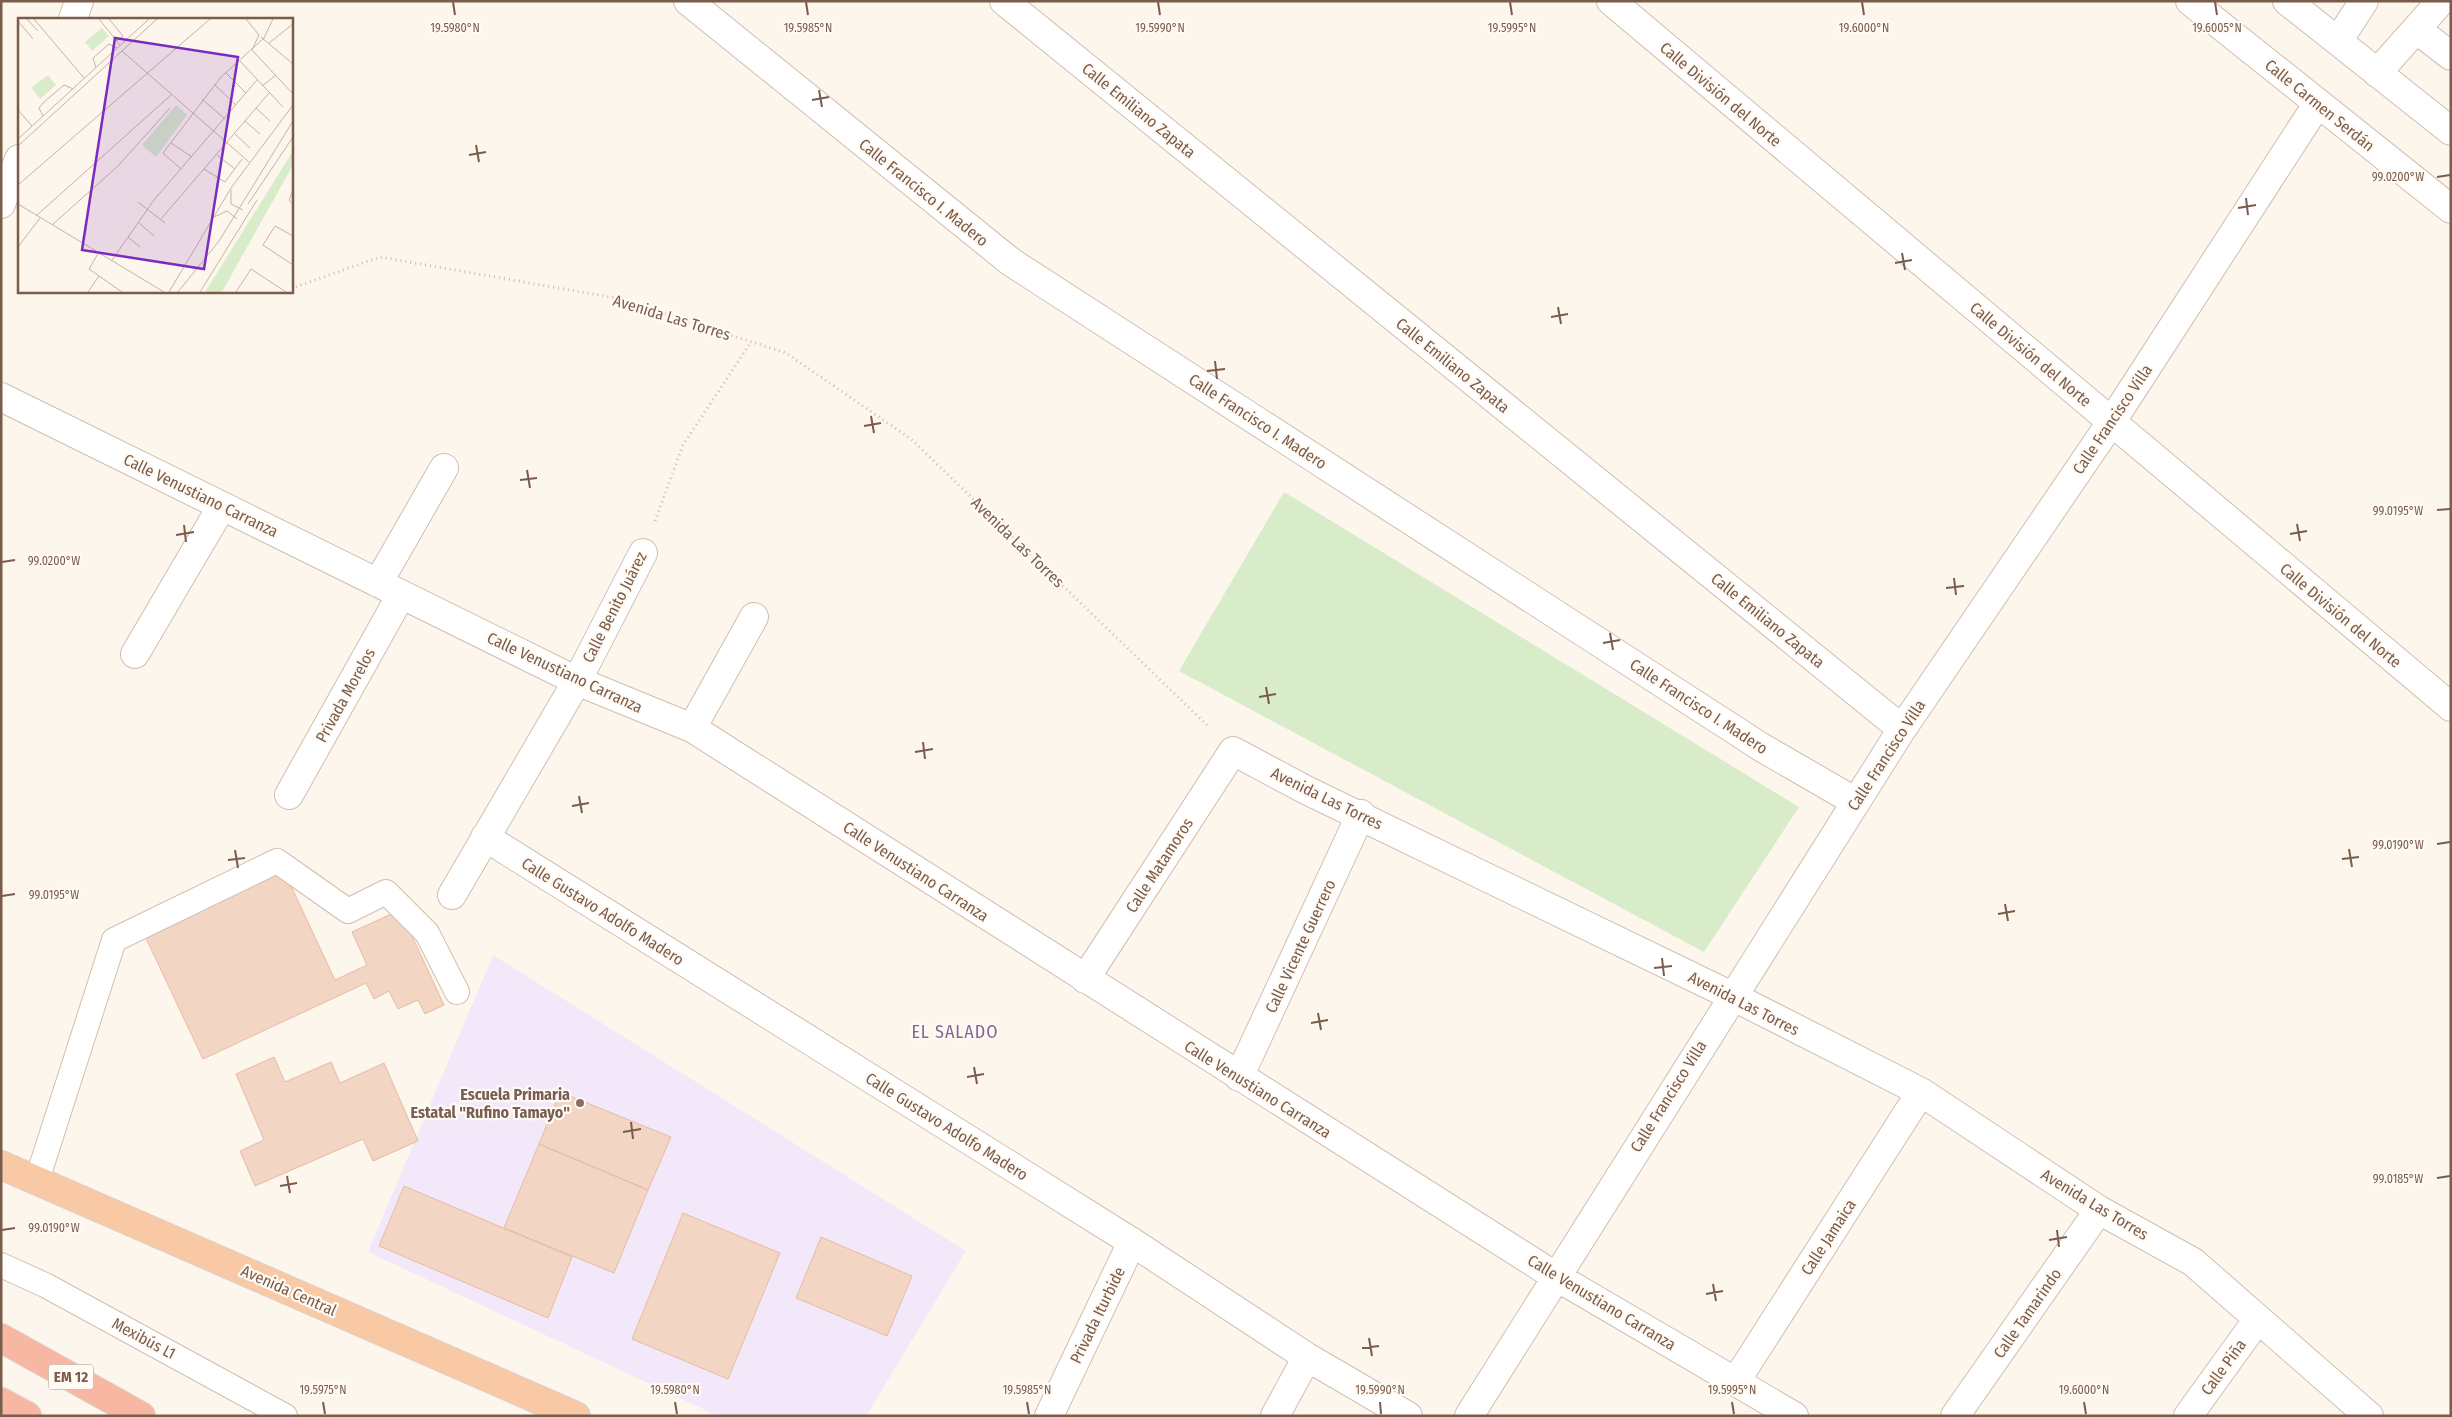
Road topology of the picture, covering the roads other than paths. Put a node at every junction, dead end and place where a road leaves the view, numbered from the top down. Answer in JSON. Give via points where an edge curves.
{"nodes":[{"id":1,"x":79,"y":1,"type":"edge"},
{"id":2,"x":688,"y":1,"type":"edge"},
{"id":3,"x":1004,"y":1,"type":"edge"},
{"id":4,"x":1611,"y":1,"type":"edge"},
{"id":5,"x":2190,"y":1,"type":"edge"},
{"id":6,"x":2287,"y":1,"type":"edge"},
{"id":7,"x":2364,"y":1,"type":"edge"},
{"id":8,"x":2441,"y":1,"type":"edge"},
{"id":9,"x":73,"y":18,"type":"edge"},
{"id":10,"x":2416,"y":29,"type":"junction"},
{"id":11,"x":2338,"y":42,"type":"junction"},
{"id":12,"x":2451,"y":56,"type":"edge"},
{"id":13,"x":2377,"y":73,"type":"junction"},
{"id":14,"x":2318,"y":103,"type":"junction"},
{"id":15,"x":2451,"y":131,"type":"edge"},
{"id":16,"x":18,"y":162,"type":"edge"},
{"id":17,"x":1,"y":204,"type":"edge"},
{"id":18,"x":2451,"y":209,"type":"edge"},
{"id":19,"x":1,"y":396,"type":"edge"},
{"id":20,"x":2112,"y":421,"type":"junction"},
{"id":21,"x":444,"y":468,"type":"dead end"},
{"id":22,"x":222,"y":506,"type":"junction"},
{"id":23,"x":643,"y":553,"type":"road end"},
{"id":24,"x":378,"y":583,"type":"junction"},
{"id":25,"x":401,"y":595,"type":"junction"},
{"id":26,"x":754,"y":617,"type":"dead end"},
{"id":27,"x":135,"y":654,"type":"dead end"},
{"id":28,"x":577,"y":681,"type":"junction"},
{"id":29,"x":2451,"y":707,"type":"edge"},
{"id":30,"x":692,"y":728,"type":"junction"},
{"id":31,"x":1902,"y":729,"type":"junction"},
{"id":32,"x":1233,"y":751,"type":"joint"},
{"id":33,"x":289,"y":795,"type":"dead end"},
{"id":34,"x":1856,"y":802,"type":"junction"},
{"id":35,"x":1361,"y":814,"type":"junction"},
{"id":36,"x":485,"y":837,"type":"junction"},
{"id":37,"x":452,"y":895,"type":"dead end"},
{"id":38,"x":1085,"y":979,"type":"junction"},
{"id":39,"x":457,"y":992,"type":"dead end"},
{"id":40,"x":1732,"y":996,"type":"junction"},
{"id":41,"x":1239,"y":1077,"type":"junction"},
{"id":42,"x":1921,"y":1092,"type":"junction"},
{"id":43,"x":1,"y":1165,"type":"edge"},
{"id":44,"x":38,"y":1180,"type":"junction"},
{"id":45,"x":2099,"y":1210,"type":"junction"},
{"id":46,"x":1132,"y":1242,"type":"junction"},
{"id":47,"x":1,"y":1265,"type":"edge"},
{"id":48,"x":1555,"y":1276,"type":"junction"},
{"id":49,"x":2258,"y":1319,"type":"junction"},
{"id":50,"x":1,"y":1338,"type":"edge"},
{"id":51,"x":1307,"y":1356,"type":"junction"},
{"id":52,"x":1736,"y":1382,"type":"junction"},
{"id":53,"x":1,"y":1402,"type":"edge"},
{"id":54,"x":27,"y":1416,"type":"edge"},
{"id":55,"x":141,"y":1416,"type":"edge"},
{"id":56,"x":285,"y":1416,"type":"edge"},
{"id":57,"x":576,"y":1416,"type":"edge"},
{"id":58,"x":1049,"y":1416,"type":"edge"},
{"id":59,"x":1275,"y":1416,"type":"edge"},
{"id":60,"x":1408,"y":1416,"type":"edge"},
{"id":61,"x":1469,"y":1416,"type":"edge"},
{"id":62,"x":1794,"y":1416,"type":"edge"},
{"id":63,"x":1954,"y":1416,"type":"edge"},
{"id":64,"x":2188,"y":1416,"type":"edge"},
{"id":65,"x":2369,"y":1416,"type":"edge"}],
"edges":[{"from":1,"to":9,"type":"street"},
{"from":2,"to":34,"type":"street","name":"Calle Francisco I. Madero","via":[[1011,262],[1761,747]]},
{"from":3,"to":31,"type":"street","name":"Calle Emiliano Zapata"},
{"from":4,"to":20,"type":"street","name":"Calle División del Norte"},
{"from":5,"to":14,"type":"street","name":"Calle Carmen Serdán"},
{"from":6,"to":11,"type":"street"},
{"from":7,"to":11,"type":"street"},
{"from":8,"to":10,"type":"street"},
{"from":10,"to":12,"type":"street"},
{"from":10,"to":13,"type":"street"},
{"from":11,"to":13,"type":"street"},
{"from":13,"to":15,"type":"street"},
{"from":14,"to":18,"type":"street","name":"Calle Carmen Serdán"},
{"from":14,"to":20,"type":"street","name":"Calle Francisco Villa"},
{"from":16,"to":17,"type":"street"},
{"from":19,"to":22,"type":"street","name":"Calle Venustiano Carranza"},
{"from":20,"to":29,"type":"street","name":"Calle División del Norte"},
{"from":20,"to":31,"type":"street","name":"Calle Francisco Villa"},
{"from":21,"to":24,"type":"street"},
{"from":22,"to":24,"type":"street","name":"Calle Venustiano Carranza"},
{"from":22,"to":27,"type":"street"},
{"from":23,"to":28,"type":"street","name":"Calle Benito Juárez"},
{"from":24,"to":25,"type":"street","name":"Calle Venustiano Carranza"},
{"from":25,"to":28,"type":"street","name":"Calle Venustiano Carranza"},
{"from":25,"to":33,"type":"street","name":"Privada Morelos"},
{"from":26,"to":30,"type":"street"},
{"from":28,"to":30,"type":"street","name":"Calle Venustiano Carranza"},
{"from":28,"to":36,"type":"street","name":"Calle Benito Juárez"},
{"from":30,"to":38,"type":"street","name":"Calle Venustiano Carranza"},
{"from":31,"to":34,"type":"street","name":"Calle Francisco Villa"},
{"from":32,"to":35,"type":"street","name":"Avenida Las Torres","via":[[1306,790]]},
{"from":32,"to":38,"type":"street","name":"Calle Matamoros"},
{"from":34,"to":40,"type":"street","name":"Calle Francisco Villa"},
{"from":35,"to":40,"type":"street","name":"Avenida Las Torres"},
{"from":35,"to":41,"type":"street","name":"Calle Vicente Guerrero"},
{"from":36,"to":37,"type":"street","name":"Calle Benito Juárez"},
{"from":36,"to":46,"type":"street","name":"Calle Gustavo Adolfo Madero"},
{"from":38,"to":41,"type":"street","name":"Calle Venustiano Carranza"},
{"from":39,"to":44,"type":"lane","via":[[427,933],[386,892],[348,911],[276,861],[114,940]]},
{"from":40,"to":42,"type":"street","name":"Avenida Las Torres"},
{"from":40,"to":48,"type":"street","name":"Calle Francisco Villa"},
{"from":41,"to":48,"type":"street","name":"Calle Venustiano Carranza"},
{"from":42,"to":45,"type":"street","name":"Avenida Las Torres"},
{"from":42,"to":52,"type":"street","name":"Calle Jamaica"},
{"from":43,"to":44,"type":"highway","name":"Avenida Central"},
{"from":44,"to":57,"type":"highway","name":"Avenida Central"},
{"from":45,"to":49,"type":"street","name":"Avenida Las Torres","via":[[2193,1262]]},
{"from":45,"to":63,"type":"street","name":"Calle Tamarindo"},
{"from":46,"to":51,"type":"street","name":"Calle Gustavo Adolfo Madero"},
{"from":46,"to":58,"type":"street","name":"Privada Iturbide"},
{"from":47,"to":56,"type":"lane","name":"Mexibús L1","via":[[45,1285]]},
{"from":48,"to":52,"type":"street","name":"Calle Venustiano Carranza"},
{"from":48,"to":61,"type":"street","name":"Calle Francisco Villa"},
{"from":49,"to":64,"type":"street","name":"Calle Piña"},
{"from":49,"to":65,"type":"street","name":"Avenida Las Torres"},
{"from":50,"to":55,"type":"highway","number":"EM 12"},
{"from":51,"to":59,"type":"street"},
{"from":51,"to":60,"type":"street","name":"Calle Gustavo Adolfo Madero"},
{"from":52,"to":62,"type":"street","name":"Calle Venustiano Carranza"},
{"from":53,"to":54,"type":"highway"}]}
